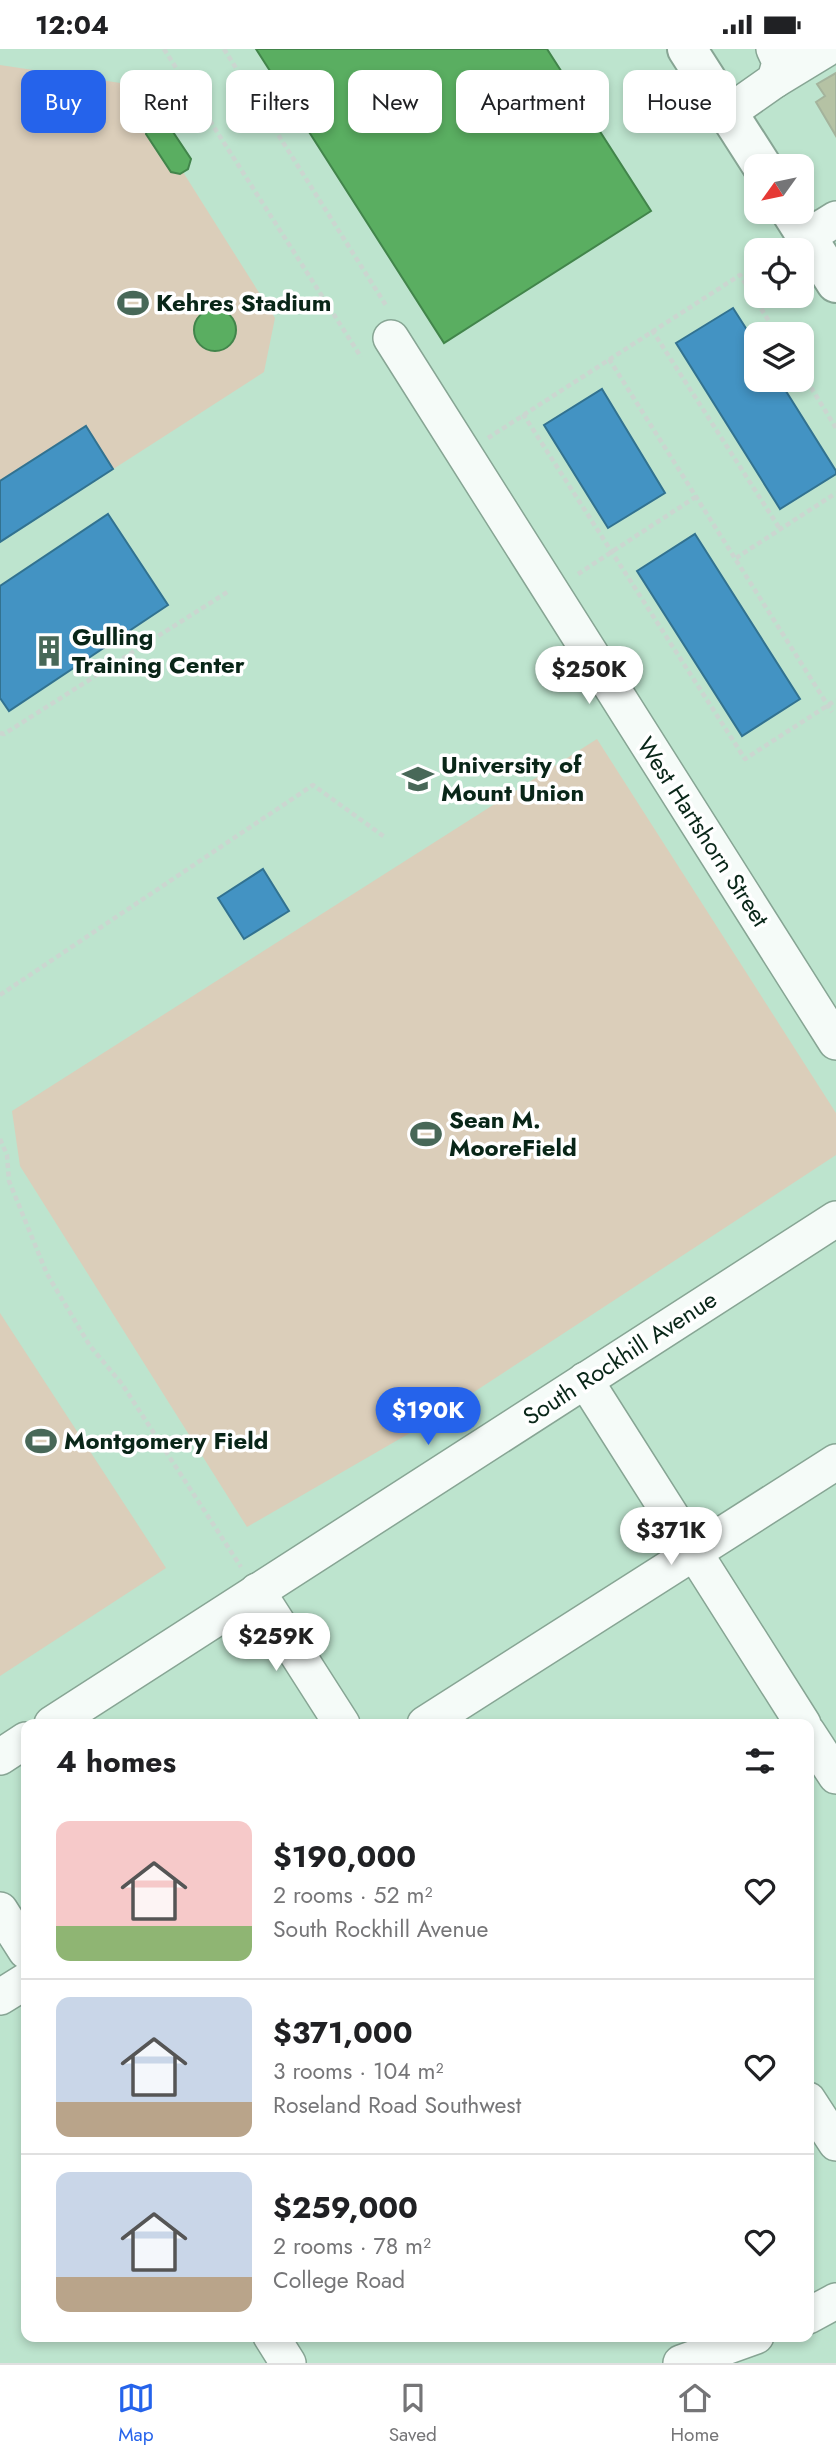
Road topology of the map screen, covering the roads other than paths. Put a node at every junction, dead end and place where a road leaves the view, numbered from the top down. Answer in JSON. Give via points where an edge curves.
{"nodes":[{"id":1,"x":687,"y":49,"type":"edge"},
{"id":2,"x":826,"y":49,"type":"edge"},
{"id":3,"x":774,"y":64,"type":"edge"},
{"id":4,"x":700,"y":70,"type":"edge"},
{"id":5,"x":736,"y":104,"type":"edge"},
{"id":6,"x":736,"y":125,"type":"edge"},
{"id":7,"x":754,"y":154,"type":"edge"},
{"id":8,"x":812,"y":224,"type":"edge"},
{"id":9,"x":836,"y":283,"type":"edge"},
{"id":10,"x":391,"y":338,"type":"road end"},
{"id":11,"x":836,"y":1042,"type":"edge"},
{"id":12,"x":836,"y":1219,"type":"edge"},
{"id":13,"x":585,"y":1380,"type":"junction"},
{"id":14,"x":836,"y":1462,"type":"edge"},
{"id":15,"x":695,"y":1553,"type":"junction"},
{"id":16,"x":257,"y":1591,"type":"junction"},
{"id":17,"x":60,"y":1719,"type":"edge"},
{"id":18,"x":339,"y":1719,"type":"edge"},
{"id":19,"x":433,"y":1719,"type":"edge"},
{"id":20,"x":800,"y":1719,"type":"edge"},
{"id":21,"x":814,"y":1742,"type":"edge"},
{"id":22,"x":21,"y":1743,"type":"edge"},
{"id":23,"x":0,"y":1757,"type":"edge"},
{"id":24,"x":836,"y":1776,"type":"edge"},
{"id":25,"x":0,"y":1910,"type":"edge"},
{"id":26,"x":21,"y":1943,"type":"edge"},
{"id":27,"x":21,"y":1984,"type":"edge"},
{"id":28,"x":0,"y":1997,"type":"edge"},
{"id":29,"x":814,"y":2109,"type":"edge"},
{"id":30,"x":836,"y":2143,"type":"edge"},
{"id":31,"x":836,"y":2301,"type":"edge"},
{"id":32,"x":814,"y":2313,"type":"edge"},
{"id":33,"x":275,"y":2342,"type":"edge"},
{"id":34,"x":745,"y":2345,"type":"edge"},
{"id":35,"x":288,"y":2363,"type":"edge"},
{"id":36,"x":681,"y":2363,"type":"edge"}],
"edges":[{"from":1,"to":4,"type":"highway"},
{"from":2,"to":3,"type":"street"},
{"from":3,"to":5,"type":"street"},
{"from":6,"to":7,"type":"highway"},
{"from":8,"to":9,"type":"highway"},
{"from":10,"to":11,"type":"street","name":"West Hartshorn Street"},
{"from":12,"to":13,"type":"street","name":"South Rockhill Avenue"},
{"from":13,"to":15,"type":"street"},
{"from":13,"to":16,"type":"street","name":"South Rockhill Avenue"},
{"from":14,"to":15,"type":"street"},
{"from":15,"to":19,"type":"street"},
{"from":15,"to":20,"type":"street"},
{"from":16,"to":17,"type":"street","name":"South Rockhill Avenue"},
{"from":16,"to":18,"type":"street"},
{"from":21,"to":24,"type":"street"},
{"from":22,"to":23,"type":"street"},
{"from":25,"to":26,"type":"street"},
{"from":27,"to":28,"type":"street"},
{"from":29,"to":30,"type":"street"},
{"from":31,"to":32,"type":"street"},
{"from":33,"to":35,"type":"street"},
{"from":34,"to":36,"type":"street"}]}
